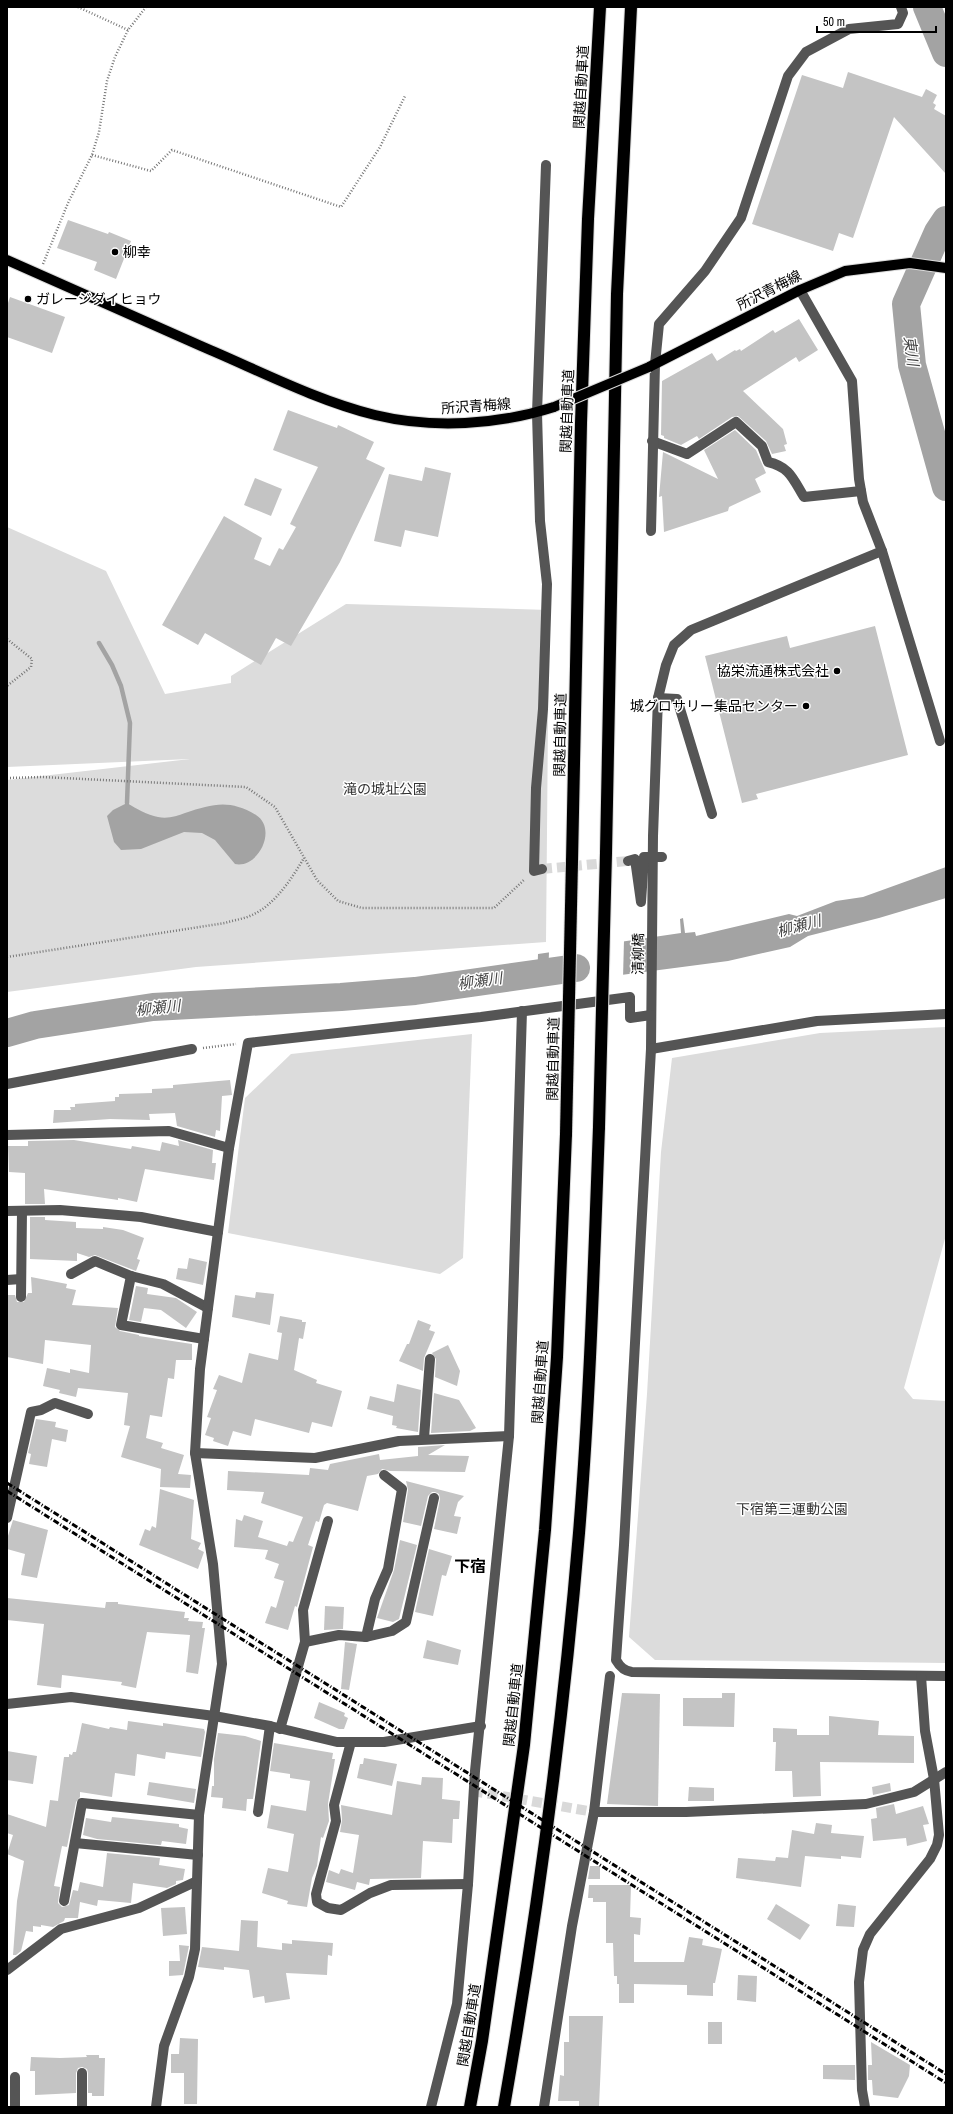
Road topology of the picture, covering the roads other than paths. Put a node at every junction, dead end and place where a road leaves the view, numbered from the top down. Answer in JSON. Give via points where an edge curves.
{"nodes":[{"id":1,"x":631,"y":7,"type":"edge"},
{"id":2,"x":902,"y":7,"type":"edge"},
{"id":3,"x":600,"y":9,"type":"edge"},
{"id":4,"x":546,"y":165,"type":"dead end"},
{"id":5,"x":7,"y":260,"type":"edge"},
{"id":6,"x":946,"y":268,"type":"edge"},
{"id":7,"x":800,"y":290,"type":"junction"},
{"id":8,"x":652,"y":366,"type":"junction"},
{"id":9,"x":537,"y":413,"type":"junction"},
{"id":10,"x":652,"y":441,"type":"junction"},
{"id":11,"x":861,"y":491,"type":"junction"},
{"id":12,"x":651,"y":531,"type":"dead end"},
{"id":13,"x":882,"y":551,"type":"junction"},
{"id":14,"x":658,"y":698,"type":"junction"},
{"id":15,"x":940,"y":741,"type":"dead end"},
{"id":16,"x":712,"y":814,"type":"dead end"},
{"id":17,"x":657,"y":857,"type":"junction"},
{"id":18,"x":628,"y":861,"type":"dead end"},
{"id":19,"x":538,"y":870,"type":"road end"},
{"id":20,"x":522,"y":1011,"type":"junction"},
{"id":21,"x":946,"y":1014,"type":"edge"},
{"id":22,"x":651,"y":1015,"type":"junction"},
{"id":23,"x":192,"y":1049,"type":"road end"},
{"id":24,"x":651,"y":1049,"type":"junction"},
{"id":25,"x":7,"y":1084,"type":"edge"},
{"id":26,"x":7,"y":1135,"type":"edge"},
{"id":27,"x":229,"y":1148,"type":"junction"},
{"id":28,"x":7,"y":1211,"type":"edge"},
{"id":29,"x":22,"y":1211,"type":"junction"},
{"id":30,"x":218,"y":1232,"type":"junction"},
{"id":31,"x":71,"y":1274,"type":"dead end"},
{"id":32,"x":131,"y":1276,"type":"junction"},
{"id":33,"x":21,"y":1279,"type":"junction"},
{"id":34,"x":7,"y":1280,"type":"edge"},
{"id":35,"x":21,"y":1297,"type":"dead end"},
{"id":36,"x":208,"y":1308,"type":"junction"},
{"id":37,"x":204,"y":1339,"type":"junction"},
{"id":38,"x":430,"y":1359,"type":"dead end"},
{"id":39,"x":88,"y":1414,"type":"dead end"},
{"id":40,"x":509,"y":1436,"type":"junction"},
{"id":41,"x":424,"y":1438,"type":"junction"},
{"id":42,"x":195,"y":1452,"type":"junction"},
{"id":43,"x":384,"y":1474,"type":"dead end"},
{"id":44,"x":434,"y":1498,"type":"dead end"},
{"id":45,"x":8,"y":1513,"type":"edge"},
{"id":46,"x":328,"y":1521,"type":"dead end"},
{"id":47,"x":366,"y":1637,"type":"junction"},
{"id":48,"x":305,"y":1642,"type":"junction"},
{"id":49,"x":610,"y":1676,"type":"dead end"},
{"id":50,"x":920,"y":1676,"type":"junction"},
{"id":51,"x":946,"y":1676,"type":"edge"},
{"id":52,"x":7,"y":1704,"type":"edge"},
{"id":53,"x":214,"y":1716,"type":"junction"},
{"id":54,"x":270,"y":1726,"type":"junction"},
{"id":55,"x":481,"y":1726,"type":"junction"},
{"id":56,"x":280,"y":1729,"type":"junction"},
{"id":57,"x":351,"y":1742,"type":"junction"},
{"id":58,"x":946,"y":1772,"type":"edge"},
{"id":59,"x":934,"y":1779,"type":"junction"},
{"id":60,"x":258,"y":1812,"type":"dead end"},
{"id":61,"x":594,"y":1812,"type":"junction"},
{"id":62,"x":199,"y":1815,"type":"junction"},
{"id":63,"x":75,"y":1843,"type":"junction"},
{"id":64,"x":198,"y":1855,"type":"junction"},
{"id":65,"x":197,"y":1881,"type":"junction"},
{"id":66,"x":468,"y":1884,"type":"junction"},
{"id":67,"x":64,"y":1901,"type":"dead end"},
{"id":68,"x":7,"y":1970,"type":"edge"},
{"id":69,"x":82,"y":2072,"type":"dead end"},
{"id":70,"x":15,"y":2077,"type":"dead end"},
{"id":71,"x":15,"y":2107,"type":"edge"},
{"id":72,"x":82,"y":2107,"type":"edge"},
{"id":73,"x":156,"y":2107,"type":"edge"},
{"id":74,"x":432,"y":2107,"type":"edge"},
{"id":75,"x":470,"y":2107,"type":"edge"},
{"id":76,"x":504,"y":2107,"type":"edge"},
{"id":77,"x":544,"y":2107,"type":"edge"},
{"id":78,"x":865,"y":2107,"type":"edge"}],
"edges":[{"from":1,"to":76,"type":"highway","bridge":true,"via":[[617,294],[606,853],[590,1355],[579,1533],[557,1753]]},
{"from":2,"to":8,"type":"street","via":[[903,13],[898,24],[849,29],[806,52],[788,76],[741,218],[705,271],[659,324]]},
{"from":3,"to":75,"type":"highway","name":"関越自動車道","bridge":true,"via":[[588,219],[566,1134],[557,1365],[545,1530],[525,1737],[482,2041]]},
{"from":4,"to":9,"type":"street"},
{"from":5,"to":9,"type":"main road","name":"所沢青梅線","via":[[316,396],[376,415],[434,423],[467,423]]},
{"from":6,"to":7,"type":"main road","name":"所沢青梅線","via":[[923,264],[889,264],[845,271]]},
{"from":7,"to":8,"type":"main road","name":"所沢青梅線"},
{"from":7,"to":11,"type":"street","via":[[852,381]]},
{"from":8,"to":9,"type":"main road","name":"所沢青梅線","bridge":true},
{"from":8,"to":10,"type":"street"},
{"from":9,"to":19,"type":"street","via":[[540,521],[547,584],[543,708],[536,788]]},
{"from":10,"to":11,"type":"street","via":[[687,454],[736,422],[762,446],[768,462],[781,465],[791,475],[804,497]]},
{"from":10,"to":12,"type":"street"},
{"from":11,"to":13,"type":"street"},
{"from":13,"to":14,"type":"street","name":"清柳橋","via":[[691,630],[674,645]]},
{"from":13,"to":15,"type":"street"},
{"from":14,"to":16,"type":"street","via":[[677,699]]},
{"from":14,"to":17,"type":"street","name":"清柳橋"},
{"from":17,"to":18,"type":"street","via":[[644,857],[641,902],[635,859]]},
{"from":17,"to":22,"type":"street","name":"清柳橋","via":[[652,908]]},
{"from":20,"to":22,"type":"street","via":[[630,997],[630,1018]]},
{"from":20,"to":27,"type":"street","via":[[248,1043]]},
{"from":20,"to":40,"type":"street"},
{"from":21,"to":24,"type":"street","via":[[818,1021]]},
{"from":22,"to":24,"type":"street","name":"清柳橋"},
{"from":23,"to":25,"type":"street"},
{"from":24,"to":50,"type":"street","name":"清柳橋","via":[[616,1660],[626,1671],[632,1672]]},
{"from":26,"to":27,"type":"street","via":[[169,1131]]},
{"from":27,"to":30,"type":"street"},
{"from":28,"to":29,"type":"street"},
{"from":29,"to":30,"type":"street","via":[[60,1210],[141,1217]]},
{"from":29,"to":33,"type":"street"},
{"from":30,"to":36,"type":"street"},
{"from":31,"to":32,"type":"street","via":[[94,1262]]},
{"from":32,"to":36,"type":"street","via":[[163,1284]]},
{"from":32,"to":37,"type":"street","via":[[121,1325]]},
{"from":33,"to":34,"type":"street"},
{"from":33,"to":35,"type":"street"},
{"from":36,"to":37,"type":"street"},
{"from":37,"to":42,"type":"street"},
{"from":38,"to":41,"type":"street"},
{"from":39,"to":45,"type":"street","via":[[55,1404],[31,1412]]},
{"from":40,"to":41,"type":"street"},
{"from":40,"to":55,"type":"street"},
{"from":41,"to":42,"type":"street","via":[[316,1458]]},
{"from":42,"to":53,"type":"street","via":[[213,1564],[222,1664]]},
{"from":43,"to":47,"type":"street","via":[[402,1489],[388,1569],[375,1599]]},
{"from":44,"to":47,"type":"street","via":[[406,1622],[392,1631]]},
{"from":46,"to":48,"type":"street","via":[[303,1610]]},
{"from":47,"to":48,"type":"street","via":[[339,1635]]},
{"from":48,"to":56,"type":"street"},
{"from":49,"to":61,"type":"street"},
{"from":50,"to":51,"type":"street"},
{"from":50,"to":59,"type":"street","via":[[925,1731]]},
{"from":52,"to":53,"type":"street","via":[[71,1697]]},
{"from":53,"to":54,"type":"street"},
{"from":53,"to":62,"type":"street"},
{"from":54,"to":56,"type":"street"},
{"from":54,"to":60,"type":"street"},
{"from":55,"to":57,"type":"street","via":[[384,1742]]},
{"from":55,"to":66,"type":"street","via":[[474,1784]]},
{"from":56,"to":57,"type":"street","via":[[337,1742]]},
{"from":57,"to":66,"type":"street","via":[[334,1805],[336,1821],[316,1894],[317,1902],[328,1908],[341,1910],[370,1893],[391,1885]]},
{"from":58,"to":59,"type":"street"},
{"from":59,"to":61,"type":"street","via":[[914,1792],[866,1804],[686,1812]]},
{"from":59,"to":78,"type":"street","via":[[939,1835],[937,1845],[930,1859],[870,1934],[863,1950],[859,1982],[862,2090]]},
{"from":61,"to":77,"type":"street","via":[[572,1926]]},
{"from":62,"to":63,"type":"street","via":[[82,1803]]},
{"from":62,"to":64,"type":"street"},
{"from":63,"to":64,"type":"street"},
{"from":63,"to":67,"type":"street"},
{"from":64,"to":65,"type":"street"},
{"from":65,"to":68,"type":"street","via":[[139,1908],[60,1930]]},
{"from":65,"to":73,"type":"street","via":[[195,1949],[189,1977],[164,2046]]},
{"from":66,"to":74,"type":"street","via":[[457,2004]]},
{"from":69,"to":72,"type":"street"},
{"from":70,"to":71,"type":"street"}]}
